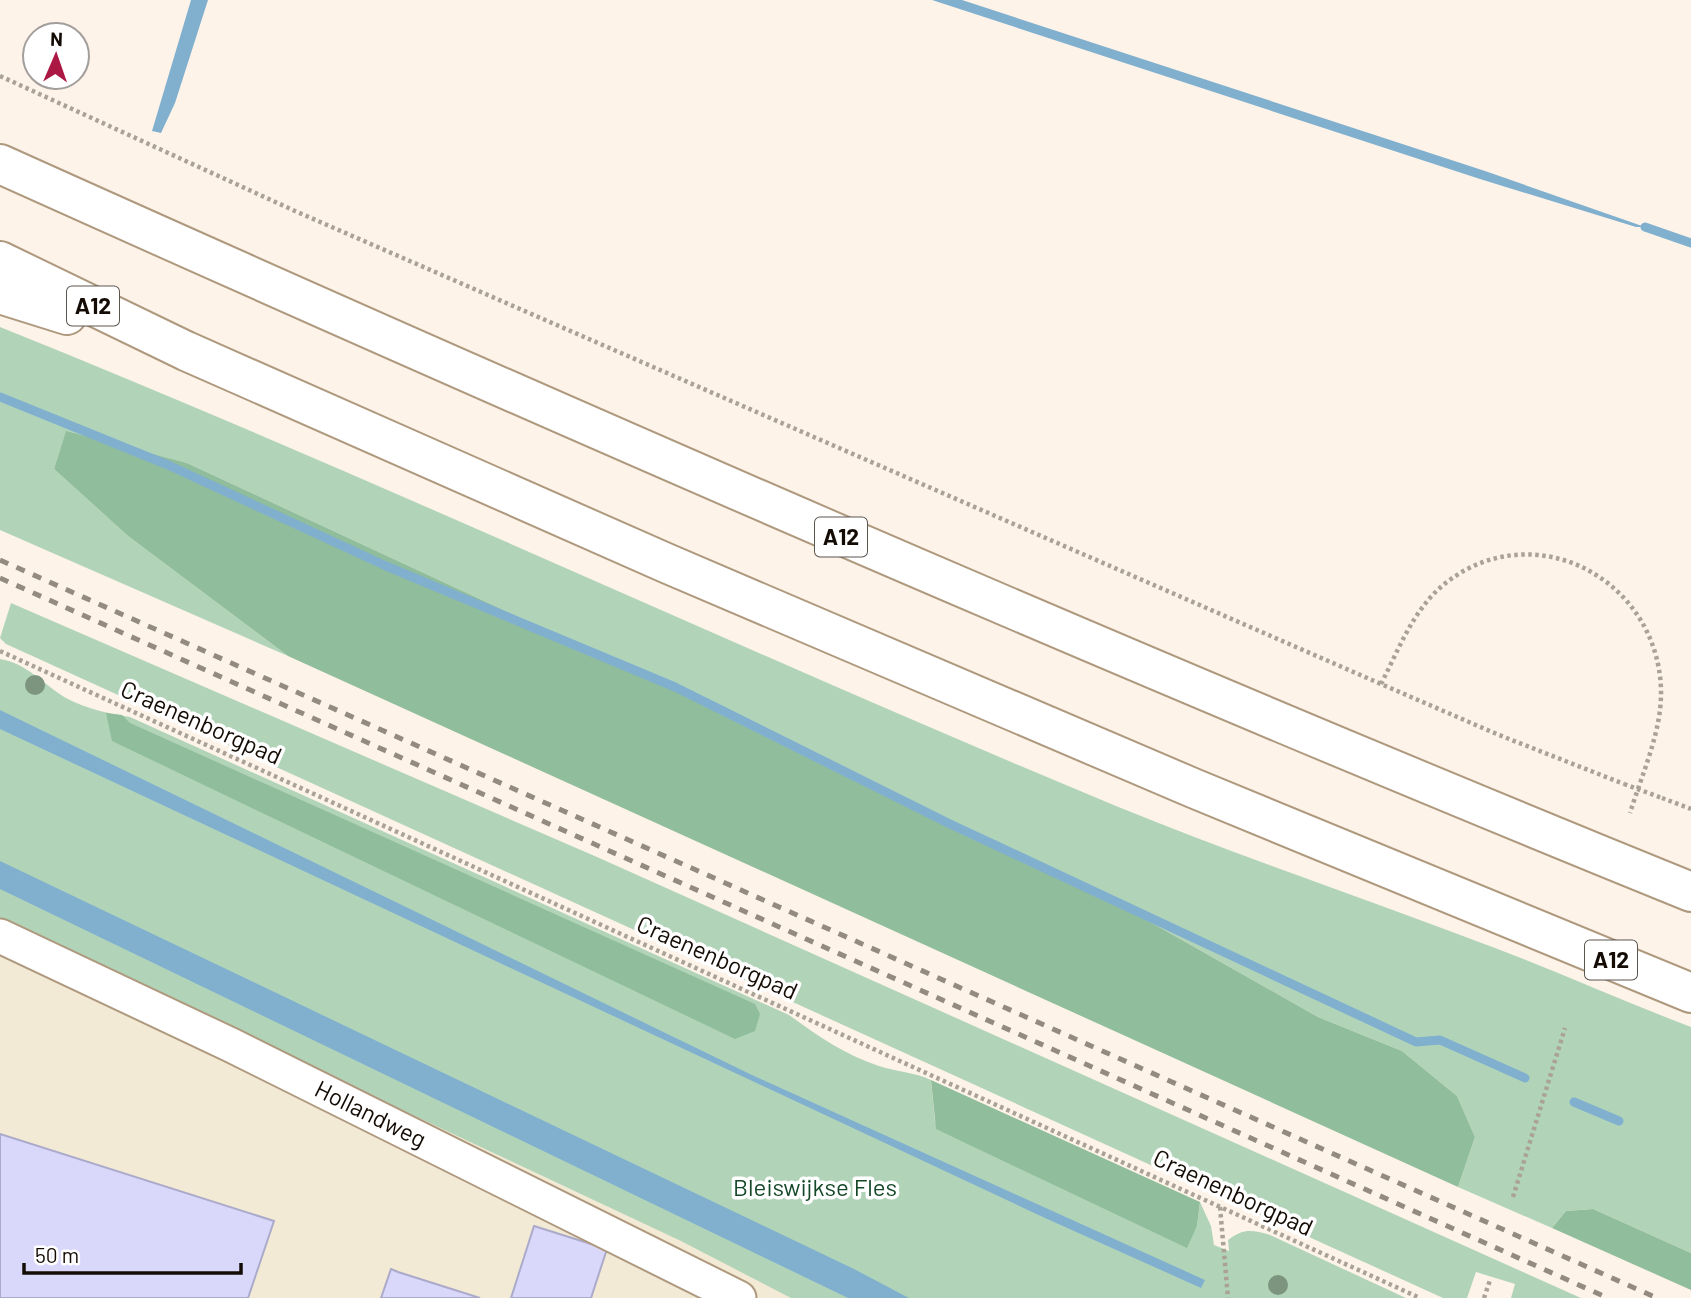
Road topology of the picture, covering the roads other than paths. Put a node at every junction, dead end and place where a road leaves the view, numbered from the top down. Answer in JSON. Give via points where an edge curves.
{"nodes":[{"id":1,"x":0,"y":164,"type":"edge"},
{"id":2,"x":0,"y":261,"type":"edge"},
{"id":3,"x":0,"y":294,"type":"edge"},
{"id":4,"x":186,"y":351,"type":"junction"},
{"id":5,"x":1691,"y":891,"type":"edge"},
{"id":6,"x":0,"y":936,"type":"edge"},
{"id":7,"x":1691,"y":992,"type":"edge"},
{"id":8,"x":739,"y":1298,"type":"edge"}],
"edges":[{"from":1,"to":5,"type":"highway","number":"A12","via":[[766,505]]},
{"from":2,"to":4,"type":"highway","number":"A12"},
{"from":3,"to":4,"type":"highway","number":"A12"},
{"from":4,"to":7,"type":"highway","number":"A12","via":[[929,676]]},
{"from":6,"to":8,"type":"street","name":"Hollandweg","via":[[231,1045]]}]}
